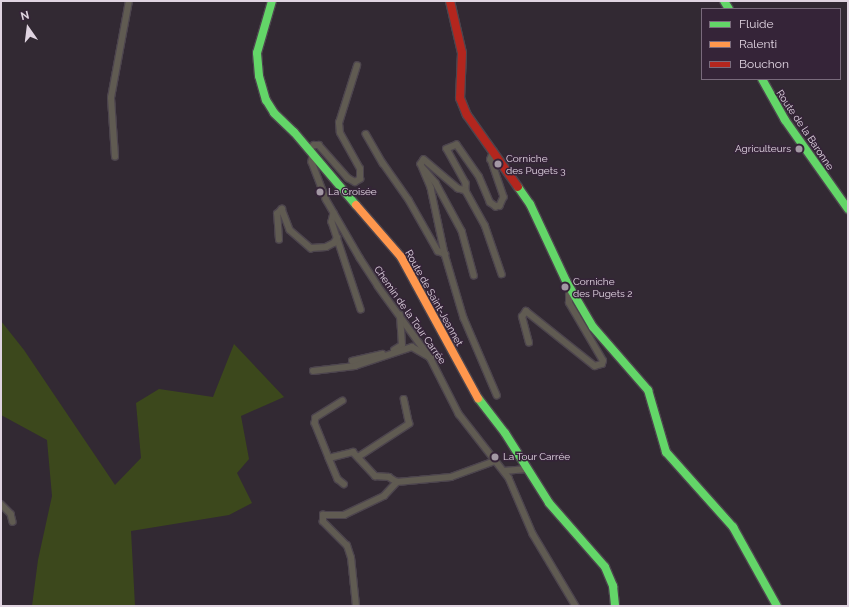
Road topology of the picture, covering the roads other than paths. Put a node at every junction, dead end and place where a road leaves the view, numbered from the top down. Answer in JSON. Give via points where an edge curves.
{"nodes":[{"id":1,"x":129,"y":1,"type":"edge"},
{"id":2,"x":272,"y":1,"type":"edge"},
{"id":3,"x":450,"y":1,"type":"edge"},
{"id":4,"x":357,"y":66,"type":"dead end"},
{"id":5,"x":763,"y":80,"type":"edge"},
{"id":6,"x":366,"y":134,"type":"dead end"},
{"id":7,"x":311,"y":151,"type":"junction"},
{"id":8,"x":494,"y":151,"type":"junction"},
{"id":9,"x":114,"y":157,"type":"dead end"},
{"id":10,"x":422,"y":168,"type":"junction"},
{"id":11,"x":466,"y":191,"type":"junction"},
{"id":12,"x":847,"y":206,"type":"edge"},
{"id":13,"x":334,"y":213,"type":"junction"},
{"id":14,"x":336,"y":238,"type":"junction"},
{"id":15,"x":280,"y":240,"type":"dead end"},
{"id":16,"x":445,"y":254,"type":"junction"},
{"id":17,"x":502,"y":274,"type":"dead end"},
{"id":18,"x":474,"y":275,"type":"dead end"},
{"id":19,"x":573,"y":292,"type":"junction"},
{"id":20,"x":361,"y":309,"type":"dead end"},
{"id":21,"x":400,"y":314,"type":"junction"},
{"id":22,"x":529,"y":343,"type":"dead end"},
{"id":23,"x":432,"y":359,"type":"junction"},
{"id":24,"x":352,"y":361,"type":"dead end"},
{"id":25,"x":313,"y":371,"type":"dead end"},
{"id":26,"x":497,"y":395,"type":"dead end"},
{"id":27,"x":404,"y":400,"type":"dead end"},
{"id":28,"x":343,"y":401,"type":"dead end"},
{"id":29,"x":358,"y":457,"type":"junction"},
{"id":30,"x":329,"y":458,"type":"junction"},
{"id":31,"x":495,"y":461,"type":"junction"},
{"id":32,"x":527,"y":469,"type":"junction"},
{"id":33,"x":504,"y":471,"type":"junction"},
{"id":34,"x":398,"y":482,"type":"junction"},
{"id":35,"x":344,"y":484,"type":"dead end"},
{"id":36,"x":1,"y":504,"type":"edge"},
{"id":37,"x":13,"y":522,"type":"dead end"},
{"id":38,"x":356,"y":606,"type":"edge"},
{"id":39,"x":576,"y":606,"type":"edge"},
{"id":40,"x":615,"y":606,"type":"edge"},
{"id":41,"x":777,"y":606,"type":"edge"}],
"edges":[{"from":1,"to":9,"type":"street","via":[[111,98]]},
{"from":2,"to":7,"type":"main road","name":"Route de Saint-Jeannet","via":[[258,45],[260,82],[274,113]]},
{"from":3,"to":8,"type":"main road","via":[[462,53],[460,98],[467,115]]},
{"from":4,"to":7,"type":"street","via":[[339,123],[340,133],[360,169],[361,178],[355,182],[348,178],[318,144]]},
{"from":5,"to":12,"type":"main road","name":"Route de la Baronne","via":[[781,116]]},
{"from":6,"to":16,"type":"street","via":[[409,200],[438,251]]},
{"from":7,"to":13,"type":"street","name":"Chemin de la Tour Carrée","via":[[312,162]]},
{"from":7,"to":32,"type":"main road","name":"Route de Saint-Jeannet","via":[[401,257],[474,392],[505,433]]},
{"from":8,"to":11,"type":"street","via":[[491,159],[504,197],[500,206],[496,207],[490,203],[467,155],[457,145],[446,150],[466,184]]},
{"from":8,"to":19,"type":"main road","via":[[530,204]]},
{"from":10,"to":11,"type":"street","via":[[424,160],[458,189]]},
{"from":10,"to":16,"type":"street","via":[[431,188]]},
{"from":10,"to":18,"type":"street","via":[[436,183],[462,231]]},
{"from":11,"to":17,"type":"street","via":[[485,225]]},
{"from":13,"to":14,"type":"street","via":[[332,222]]},
{"from":13,"to":21,"type":"street","name":"Chemin de la Tour Carrée","via":[[369,273]]},
{"from":14,"to":15,"type":"street","via":[[334,243],[326,248],[310,248],[290,230],[282,209],[278,210],[277,214]]},
{"from":14,"to":20,"type":"street"},
{"from":16,"to":26,"type":"street","via":[[470,337],[487,368]]},
{"from":19,"to":22,"type":"street","via":[[569,295],[569,303],[603,361],[602,364],[595,366],[526,311],[522,316]]},
{"from":19,"to":41,"type":"main road","via":[[597,333],[648,390],[666,452],[733,528]]},
{"from":21,"to":23,"type":"street","name":"Chemin de la Tour Carrée"},
{"from":21,"to":24,"type":"street","via":[[400,347]]},
{"from":23,"to":25,"type":"street","via":[[412,347],[355,366]]},
{"from":23,"to":31,"type":"street","name":"Chemin de la Tour Carrée","via":[[459,414]]},
{"from":27,"to":29,"type":"street","via":[[410,419],[406,428]]},
{"from":28,"to":30,"type":"street","via":[[316,418],[315,424]]},
{"from":29,"to":30,"type":"street","via":[[353,452]]},
{"from":29,"to":34,"type":"street","via":[[375,476],[389,477]]},
{"from":30,"to":35,"type":"street","via":[[338,479]]},
{"from":31,"to":33,"type":"street","name":"Chemin de la Tour Carrée"},
{"from":31,"to":34,"type":"street","via":[[451,477]]},
{"from":32,"to":33,"type":"street"},
{"from":32,"to":40,"type":"main road","name":"Route de Saint-Jeannet","via":[[550,503],[606,567]]},
{"from":33,"to":39,"type":"street","name":"Chemin de la Tour Carrée","via":[[513,485],[533,534]]},
{"from":34,"to":38,"type":"street","via":[[384,496],[344,515],[338,517],[326,513],[322,518],[347,546],[354,573]]},
{"from":36,"to":37,"type":"street","via":[[11,514]]}]}
